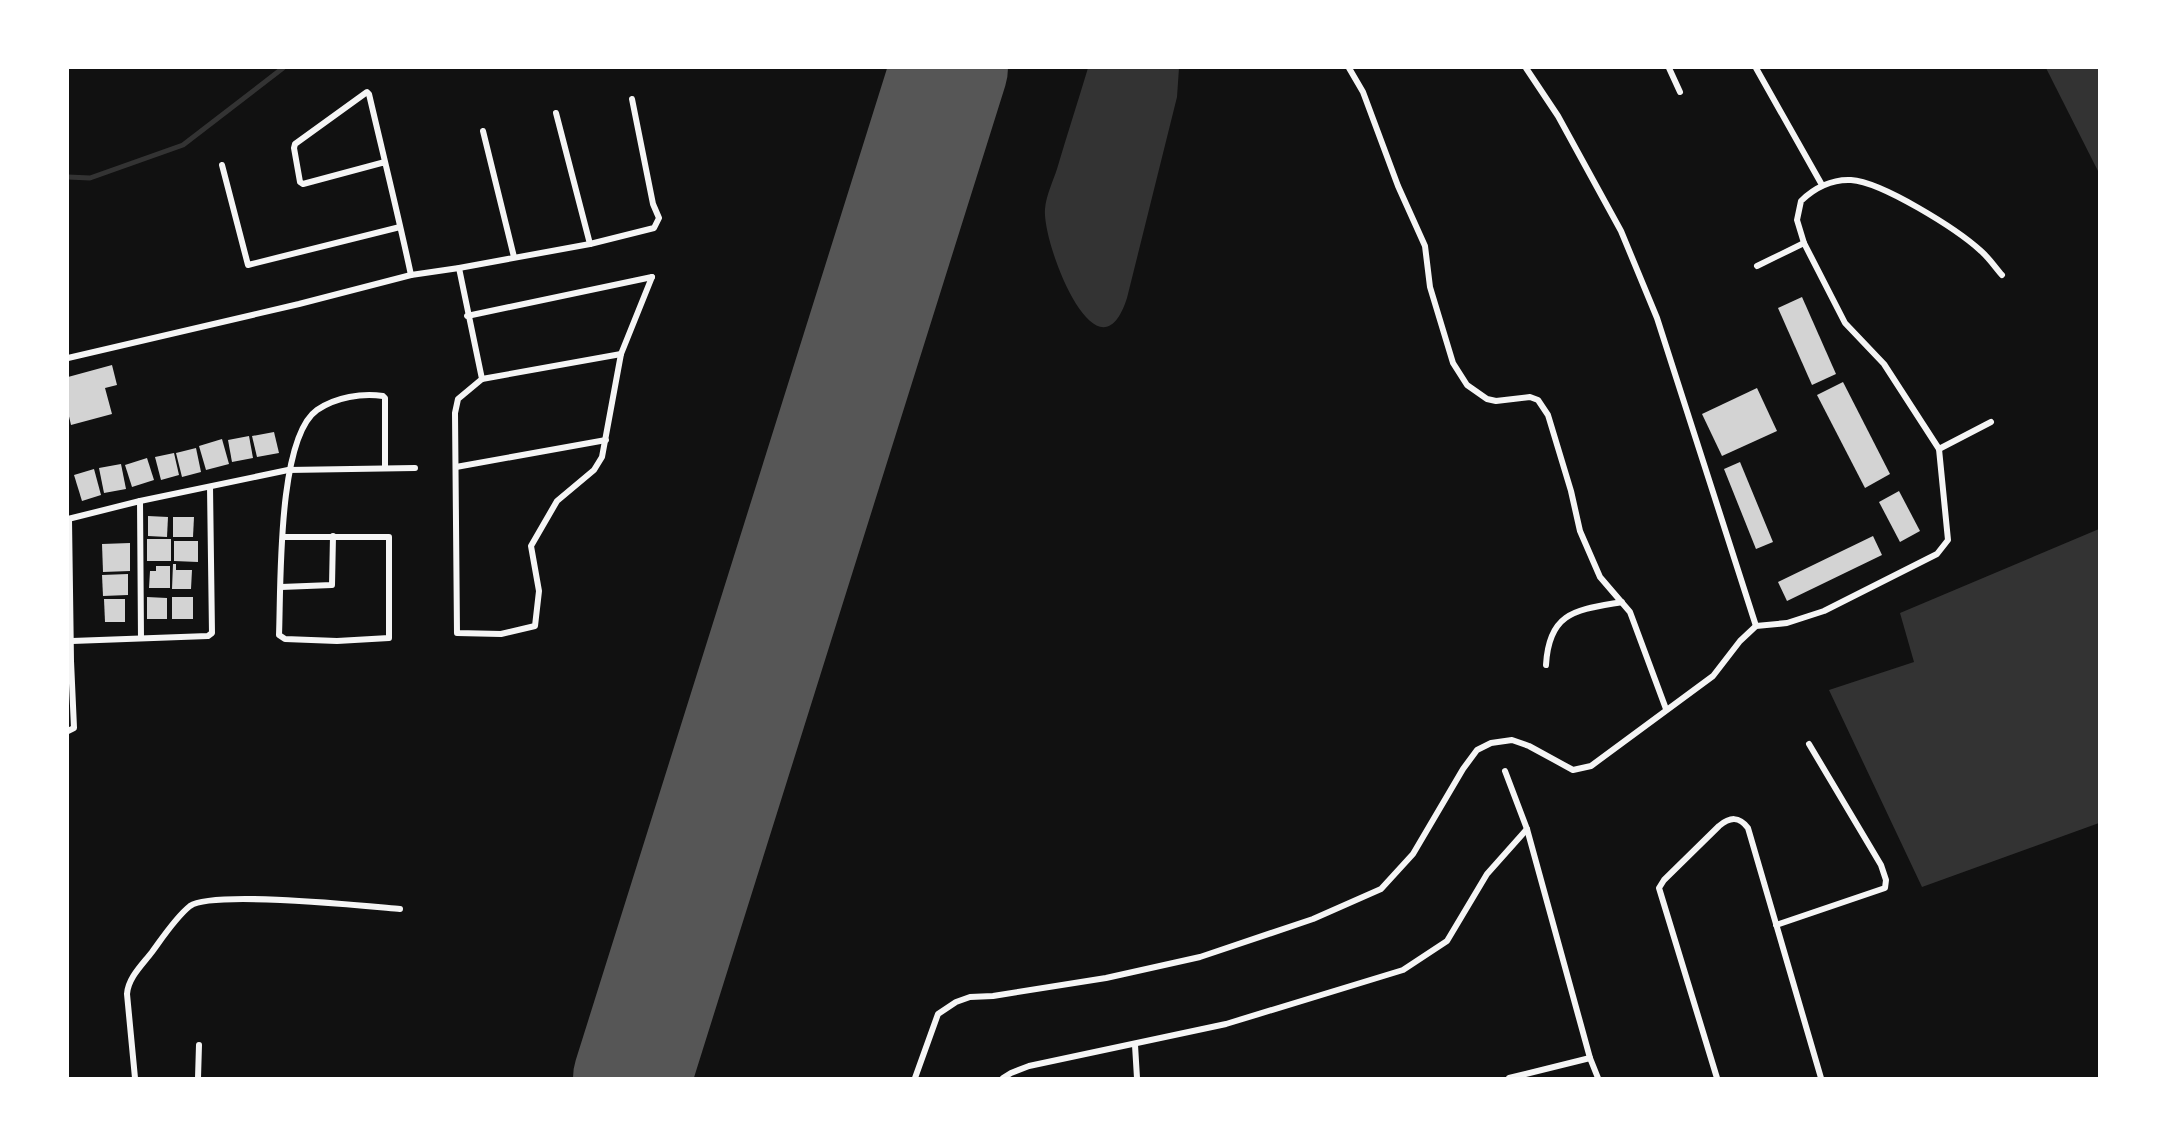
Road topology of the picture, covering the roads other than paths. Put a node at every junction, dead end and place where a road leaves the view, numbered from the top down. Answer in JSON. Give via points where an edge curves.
{"nodes":[{"id":1,"x":1349,"y":68,"type":"edge"},
{"id":2,"x":1526,"y":68,"type":"edge"},
{"id":3,"x":1669,"y":68,"type":"edge"},
{"id":4,"x":1756,"y":68,"type":"edge"},
{"id":5,"x":1680,"y":92,"type":"dead end"},
{"id":6,"x":632,"y":99,"type":"dead end"},
{"id":7,"x":556,"y":113,"type":"dead end"},
{"id":8,"x":483,"y":131,"type":"dead end"},
{"id":9,"x":385,"y":162,"type":"junction"},
{"id":10,"x":222,"y":165,"type":"dead end"},
{"id":11,"x":1822,"y":186,"type":"junction"},
{"id":12,"x":400,"y":227,"type":"junction"},
{"id":13,"x":1804,"y":243,"type":"junction"},
{"id":14,"x":590,"y":244,"type":"junction"},
{"id":15,"x":514,"y":257,"type":"junction"},
{"id":16,"x":1757,"y":266,"type":"dead end"},
{"id":17,"x":459,"y":268,"type":"junction"},
{"id":18,"x":411,"y":275,"type":"junction"},
{"id":19,"x":2002,"y":275,"type":"dead end"},
{"id":20,"x":467,"y":316,"type":"junction"},
{"id":21,"x":621,"y":354,"type":"junction"},
{"id":22,"x":68,"y":358,"type":"edge"},
{"id":23,"x":482,"y":380,"type":"junction"},
{"id":24,"x":1991,"y":422,"type":"dead end"},
{"id":25,"x":606,"y":440,"type":"junction"},
{"id":26,"x":1939,"y":449,"type":"junction"},
{"id":27,"x":385,"y":467,"type":"junction"},
{"id":28,"x":456,"y":467,"type":"junction"},
{"id":29,"x":415,"y":468,"type":"dead end"},
{"id":30,"x":288,"y":470,"type":"junction"},
{"id":31,"x":210,"y":487,"type":"junction"},
{"id":32,"x":140,"y":501,"type":"junction"},
{"id":33,"x":68,"y":519,"type":"edge"},
{"id":34,"x":333,"y":536,"type":"junction"},
{"id":35,"x":282,"y":537,"type":"junction"},
{"id":36,"x":281,"y":587,"type":"junction"},
{"id":37,"x":1623,"y":602,"type":"junction"},
{"id":38,"x":1756,"y":626,"type":"junction"},
{"id":39,"x":141,"y":638,"type":"junction"},
{"id":40,"x":72,"y":641,"type":"junction"},
{"id":41,"x":69,"y":661,"type":"edge"},
{"id":42,"x":1546,"y":665,"type":"dead end"},
{"id":43,"x":1666,"y":709,"type":"junction"},
{"id":44,"x":68,"y":731,"type":"edge"},
{"id":45,"x":1809,"y":744,"type":"dead end"},
{"id":46,"x":1504,"y":771,"type":"dead end"},
{"id":47,"x":1527,"y":829,"type":"junction"},
{"id":48,"x":400,"y":909,"type":"dead end"},
{"id":49,"x":1776,"y":925,"type":"junction"},
{"id":50,"x":200,"y":1045,"type":"dead end"},
{"id":51,"x":1135,"y":1045,"type":"junction"},
{"id":52,"x":1590,"y":1058,"type":"junction"},
{"id":53,"x":135,"y":1078,"type":"edge"},
{"id":54,"x":198,"y":1078,"type":"edge"},
{"id":55,"x":915,"y":1078,"type":"edge"},
{"id":56,"x":1003,"y":1078,"type":"edge"},
{"id":57,"x":1137,"y":1078,"type":"edge"},
{"id":58,"x":1509,"y":1078,"type":"edge"},
{"id":59,"x":1598,"y":1078,"type":"edge"},
{"id":60,"x":1717,"y":1078,"type":"edge"},
{"id":61,"x":1821,"y":1078,"type":"edge"}],
"edges":[{"from":1,"to":37,"type":"street","via":[[1368,103],[1425,246],[1430,287],[1453,363],[1467,386],[1487,399],[1530,397],[1543,406],[1580,531],[1600,577]]},
{"from":2,"to":38,"type":"street","via":[[1558,116],[1621,231],[1657,318]]},
{"from":3,"to":5,"type":"street"},
{"from":4,"to":11,"type":"street"},
{"from":6,"to":14,"type":"street","via":[[658,223],[654,228]]},
{"from":7,"to":14,"type":"street"},
{"from":8,"to":15,"type":"street"},
{"from":9,"to":9,"type":"street","via":[[367,92],[294,148],[303,184]]},
{"from":9,"to":12,"type":"street"},
{"from":10,"to":12,"type":"street","via":[[248,265]]},
{"from":11,"to":13,"type":"street","via":[[1801,201],[1797,220]]},
{"from":11,"to":19,"type":"street","via":[[1851,180],[1871,184],[1950,227],[1982,251]]},
{"from":12,"to":18,"type":"street"},
{"from":13,"to":16,"type":"street"},
{"from":13,"to":26,"type":"street","via":[[1845,323],[1884,364]]},
{"from":14,"to":15,"type":"street"},
{"from":15,"to":17,"type":"street"},
{"from":17,"to":18,"type":"street"},
{"from":17,"to":20,"type":"street"},
{"from":18,"to":22,"type":"street"},
{"from":20,"to":21,"type":"street","via":[[652,277]]},
{"from":20,"to":23,"type":"street"},
{"from":21,"to":23,"type":"street"},
{"from":21,"to":25,"type":"street"},
{"from":23,"to":28,"type":"street","via":[[458,399],[454,423]]},
{"from":24,"to":26,"type":"street"},
{"from":25,"to":28,"type":"street"},
{"from":25,"to":28,"type":"street","via":[[600,463],[557,501],[531,546],[539,591],[536,626],[515,632],[457,633]]},
{"from":26,"to":38,"type":"street","via":[[1948,540],[1937,554],[1824,611],[1787,623]]},
{"from":27,"to":29,"type":"street"},
{"from":27,"to":30,"type":"street"},
{"from":27,"to":30,"type":"street","via":[[386,398],[359,394],[316,410],[305,425]]},
{"from":30,"to":31,"type":"street"},
{"from":30,"to":35,"type":"street"},
{"from":31,"to":32,"type":"street"},
{"from":31,"to":39,"type":"street","via":[[212,633]]},
{"from":32,"to":33,"type":"street"},
{"from":32,"to":39,"type":"street"},
{"from":33,"to":40,"type":"street"},
{"from":34,"to":35,"type":"street"},
{"from":34,"to":36,"type":"street","via":[[332,585]]},
{"from":34,"to":36,"type":"street","via":[[390,539],[389,638],[281,638]]},
{"from":35,"to":36,"type":"street"},
{"from":37,"to":42,"type":"street","via":[[1565,617],[1551,640]]},
{"from":37,"to":43,"type":"street"},
{"from":38,"to":43,"type":"street","via":[[1713,676]]},
{"from":39,"to":40,"type":"street"},
{"from":40,"to":41,"type":"street"},
{"from":41,"to":44,"type":"street","via":[[74,728]]},
{"from":43,"to":55,"type":"street","via":[[1584,769],[1574,770],[1512,740],[1477,750],[1413,854],[1393,877],[1381,889],[1313,919],[1151,970],[956,1002],[938,1014]]},
{"from":45,"to":49,"type":"street","via":[[1881,865],[1885,888]]},
{"from":46,"to":47,"type":"street"},
{"from":47,"to":51,"type":"street","via":[[1487,874],[1447,941],[1403,970],[1226,1024]]},
{"from":47,"to":52,"type":"street"},
{"from":48,"to":53,"type":"street","via":[[250,899],[217,899],[191,906],[128,985]]},
{"from":49,"to":60,"type":"street","via":[[1748,828],[1740,820],[1728,819],[1719,826],[1659,888]]},
{"from":49,"to":61,"type":"street"},
{"from":50,"to":54,"type":"street"},
{"from":51,"to":56,"type":"street","via":[[1029,1066]]},
{"from":51,"to":57,"type":"street"},
{"from":52,"to":58,"type":"street"},
{"from":52,"to":59,"type":"street"}]}
